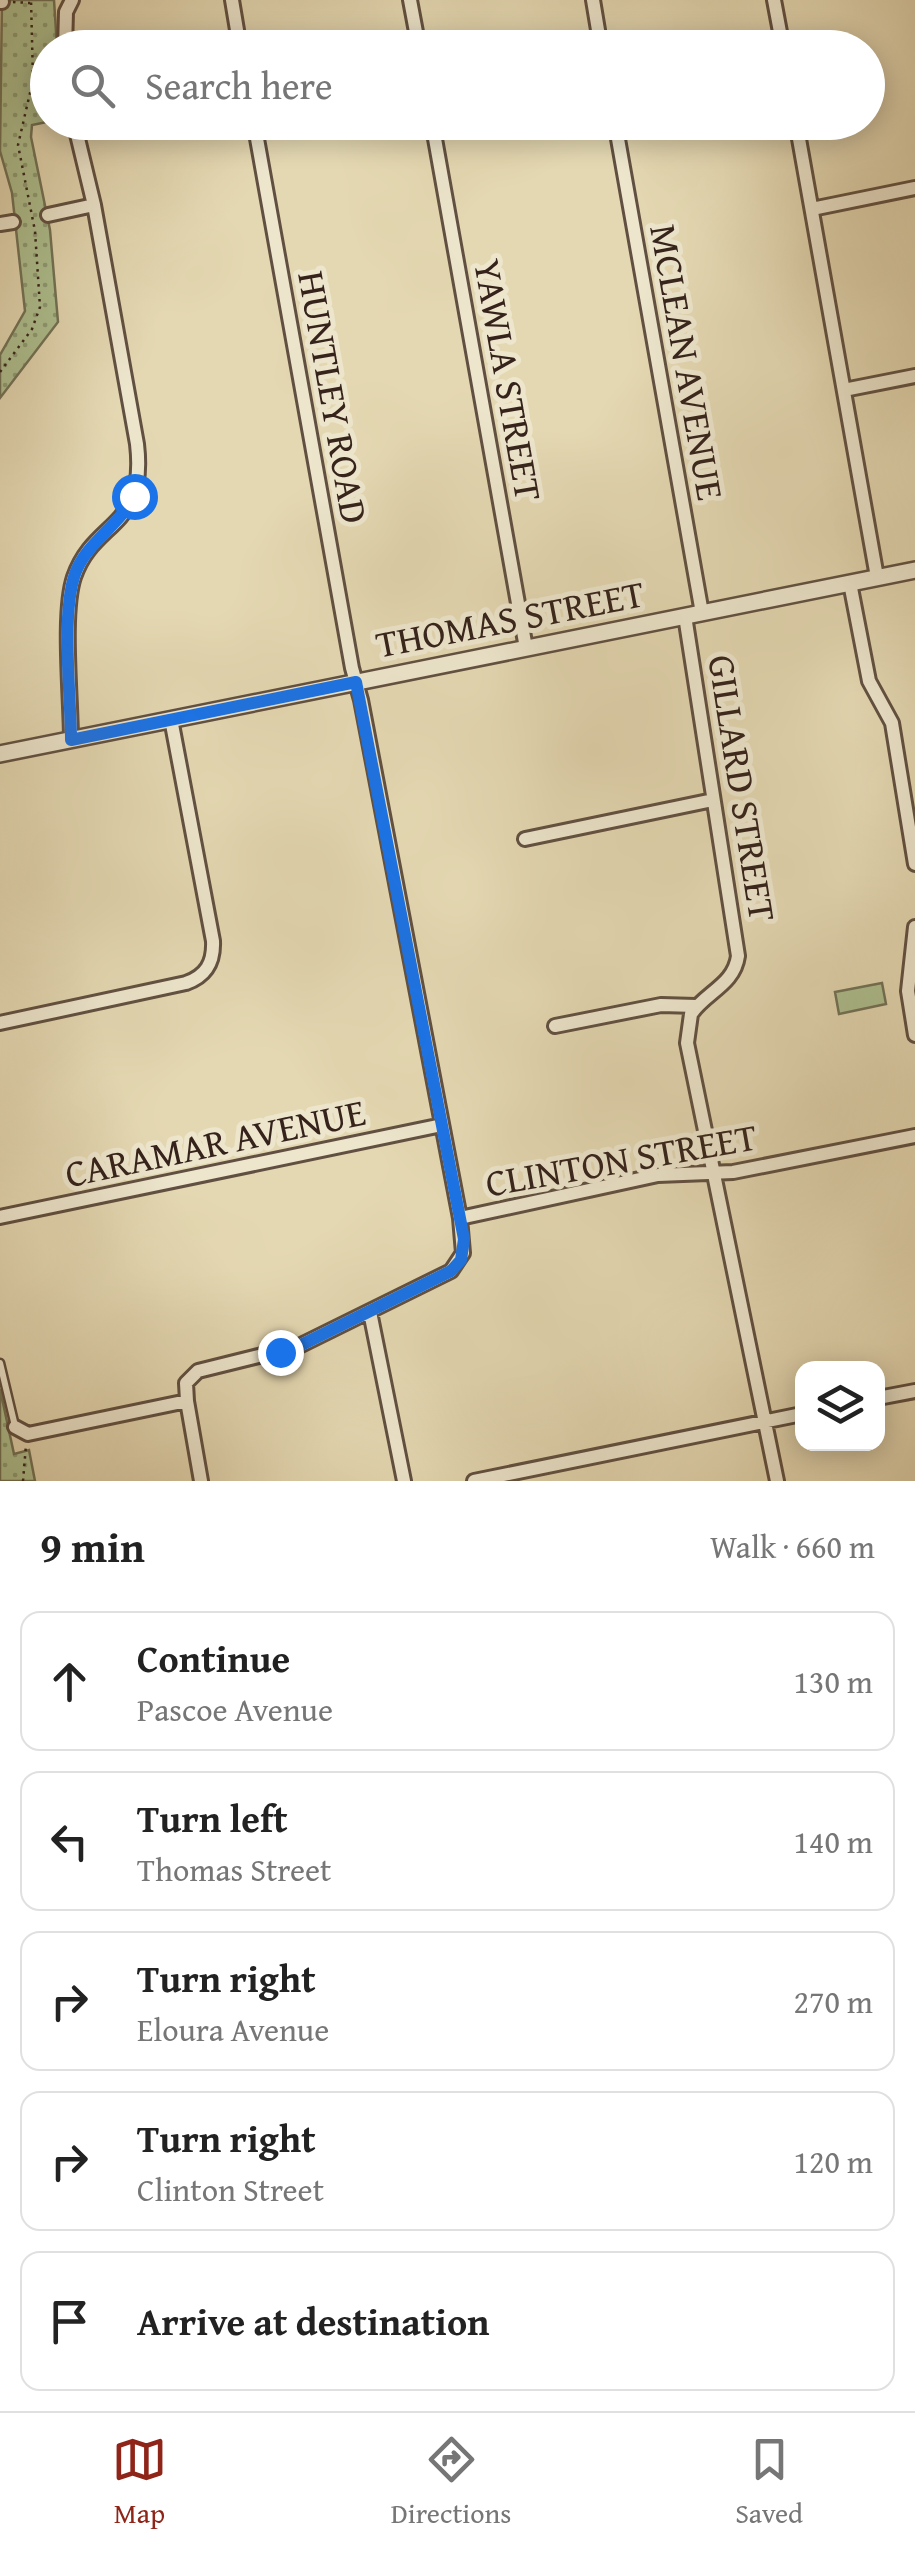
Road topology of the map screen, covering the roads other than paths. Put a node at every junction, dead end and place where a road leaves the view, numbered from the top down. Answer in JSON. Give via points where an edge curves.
{"nodes":[{"id":1,"x":72,"y":0,"type":"edge"},
{"id":2,"x":232,"y":0,"type":"edge"},
{"id":3,"x":410,"y":0,"type":"edge"},
{"id":4,"x":593,"y":0,"type":"edge"},
{"id":5,"x":774,"y":0,"type":"edge"},
{"id":6,"x":66,"y":30,"type":"edge"},
{"id":7,"x":237,"y":30,"type":"edge"},
{"id":8,"x":416,"y":30,"type":"edge"},
{"id":9,"x":598,"y":30,"type":"edge"},
{"id":10,"x":780,"y":30,"type":"edge"},
{"id":11,"x":78,"y":140,"type":"edge"},
{"id":12,"x":257,"y":140,"type":"edge"},
{"id":13,"x":435,"y":140,"type":"edge"},
{"id":14,"x":617,"y":140,"type":"edge"},
{"id":15,"x":799,"y":140,"type":"edge"},
{"id":16,"x":915,"y":188,"type":"edge"},
{"id":17,"x":94,"y":205,"type":"junction"},
{"id":18,"x":812,"y":208,"type":"junction"},
{"id":19,"x":48,"y":215,"type":"dead end"},
{"id":20,"x":915,"y":376,"type":"edge"},
{"id":21,"x":844,"y":390,"type":"junction"},
{"id":22,"x":915,"y":570,"type":"edge"},
{"id":23,"x":877,"y":577,"type":"junction"},
{"id":24,"x":850,"y":583,"type":"junction"},
{"id":25,"x":702,"y":613,"type":"junction"},
{"id":26,"x":684,"y":616,"type":"junction"},
{"id":27,"x":526,"y":648,"type":"junction"},
{"id":28,"x":356,"y":682,"type":"junction"},
{"id":29,"x":171,"y":719,"type":"junction"},
{"id":30,"x":71,"y":740,"type":"junction"},
{"id":31,"x":0,"y":754,"type":"edge"},
{"id":32,"x":714,"y":800,"type":"junction"},
{"id":33,"x":525,"y":838,"type":"dead end"},
{"id":34,"x":915,"y":864,"type":"edge"},
{"id":35,"x":915,"y":927,"type":"edge"},
{"id":36,"x":696,"y":1006,"type":"junction"},
{"id":37,"x":0,"y":1023,"type":"edge"},
{"id":38,"x":554,"y":1026,"type":"dead end"},
{"id":39,"x":915,"y":1035,"type":"edge"},
{"id":40,"x":442,"y":1125,"type":"junction"},
{"id":41,"x":915,"y":1136,"type":"edge"},
{"id":42,"x":714,"y":1172,"type":"junction"},
{"id":43,"x":0,"y":1217,"type":"edge"},
{"id":44,"x":460,"y":1218,"type":"junction"},
{"id":45,"x":370,"y":1312,"type":"junction"},
{"id":46,"x":0,"y":1364,"type":"edge"},
{"id":47,"x":915,"y":1391,"type":"edge"},
{"id":48,"x":885,"y":1397,"type":"edge"},
{"id":49,"x":186,"y":1401,"type":"junction"},
{"id":50,"x":795,"y":1415,"type":"edge"},
{"id":51,"x":765,"y":1421,"type":"junction"},
{"id":52,"x":22,"y":1430,"type":"joint"},
{"id":53,"x":201,"y":1481,"type":"edge"},
{"id":54,"x":404,"y":1481,"type":"edge"},
{"id":55,"x":474,"y":1481,"type":"edge"},
{"id":56,"x":776,"y":1481,"type":"edge"}],
"edges":[{"from":1,"to":6,"type":"street"},
{"from":2,"to":7,"type":"street"},
{"from":3,"to":8,"type":"street"},
{"from":4,"to":9,"type":"street"},
{"from":5,"to":10,"type":"street"},
{"from":11,"to":17,"type":"street"},
{"from":12,"to":28,"type":"street","name":"HUNTLEY ROAD"},
{"from":13,"to":27,"type":"street","name":"YAWLA STREET"},
{"from":14,"to":25,"type":"street","name":"MCLEAN AVENUE"},
{"from":15,"to":18,"type":"street"},
{"from":16,"to":18,"type":"street"},
{"from":17,"to":19,"type":"street"},
{"from":17,"to":30,"type":"street","via":[[138,470],[128,508],[83,558],[71,588]]},
{"from":18,"to":21,"type":"street"},
{"from":20,"to":21,"type":"street"},
{"from":21,"to":23,"type":"street"},
{"from":22,"to":23,"type":"street","name":"THOMAS STREET"},
{"from":23,"to":24,"type":"street","name":"THOMAS STREET"},
{"from":24,"to":25,"type":"street","name":"THOMAS STREET"},
{"from":24,"to":34,"type":"street","via":[[869,681],[892,724]]},
{"from":25,"to":26,"type":"street","name":"THOMAS STREET"},
{"from":26,"to":27,"type":"street","name":"THOMAS STREET"},
{"from":26,"to":32,"type":"street","name":"GILLARD STREET"},
{"from":27,"to":28,"type":"street","name":"THOMAS STREET"},
{"from":28,"to":29,"type":"street","name":"THOMAS STREET"},
{"from":28,"to":40,"type":"street","name":"HUNTLEY ROAD"},
{"from":29,"to":30,"type":"street","name":"THOMAS STREET"},
{"from":29,"to":37,"type":"street","via":[[213,941],[207,970],[186,983]]},
{"from":30,"to":31,"type":"street","name":"THOMAS STREET"},
{"from":32,"to":33,"type":"street"},
{"from":32,"to":36,"type":"street","name":"GILLARD STREET","via":[[738,956],[725,983]]},
{"from":35,"to":39,"type":"street","via":[[908,991]]},
{"from":36,"to":38,"type":"street","via":[[662,1005]]},
{"from":36,"to":42,"type":"street","via":[[687,1043]]},
{"from":40,"to":43,"type":"street","name":"CARAMAR AVENUE"},
{"from":40,"to":44,"type":"street","name":"HUNTLEY ROAD"},
{"from":41,"to":42,"type":"street","name":"CLINTON STREET"},
{"from":42,"to":44,"type":"street","name":"CLINTON STREET","via":[[658,1175]]},
{"from":42,"to":51,"type":"street"},
{"from":44,"to":45,"type":"street","name":"CLINTON STREET","via":[[464,1247],[457,1265]]},
{"from":45,"to":49,"type":"street","name":"CLINTON STREET","via":[[290,1350],[198,1371],[186,1384]]},
{"from":45,"to":54,"type":"street"},
{"from":46,"to":52,"type":"lane"},
{"from":47,"to":48,"type":"street"},
{"from":49,"to":52,"type":"street"},
{"from":49,"to":53,"type":"street"},
{"from":50,"to":51,"type":"street"},
{"from":51,"to":55,"type":"street"},
{"from":51,"to":56,"type":"street"}]}
